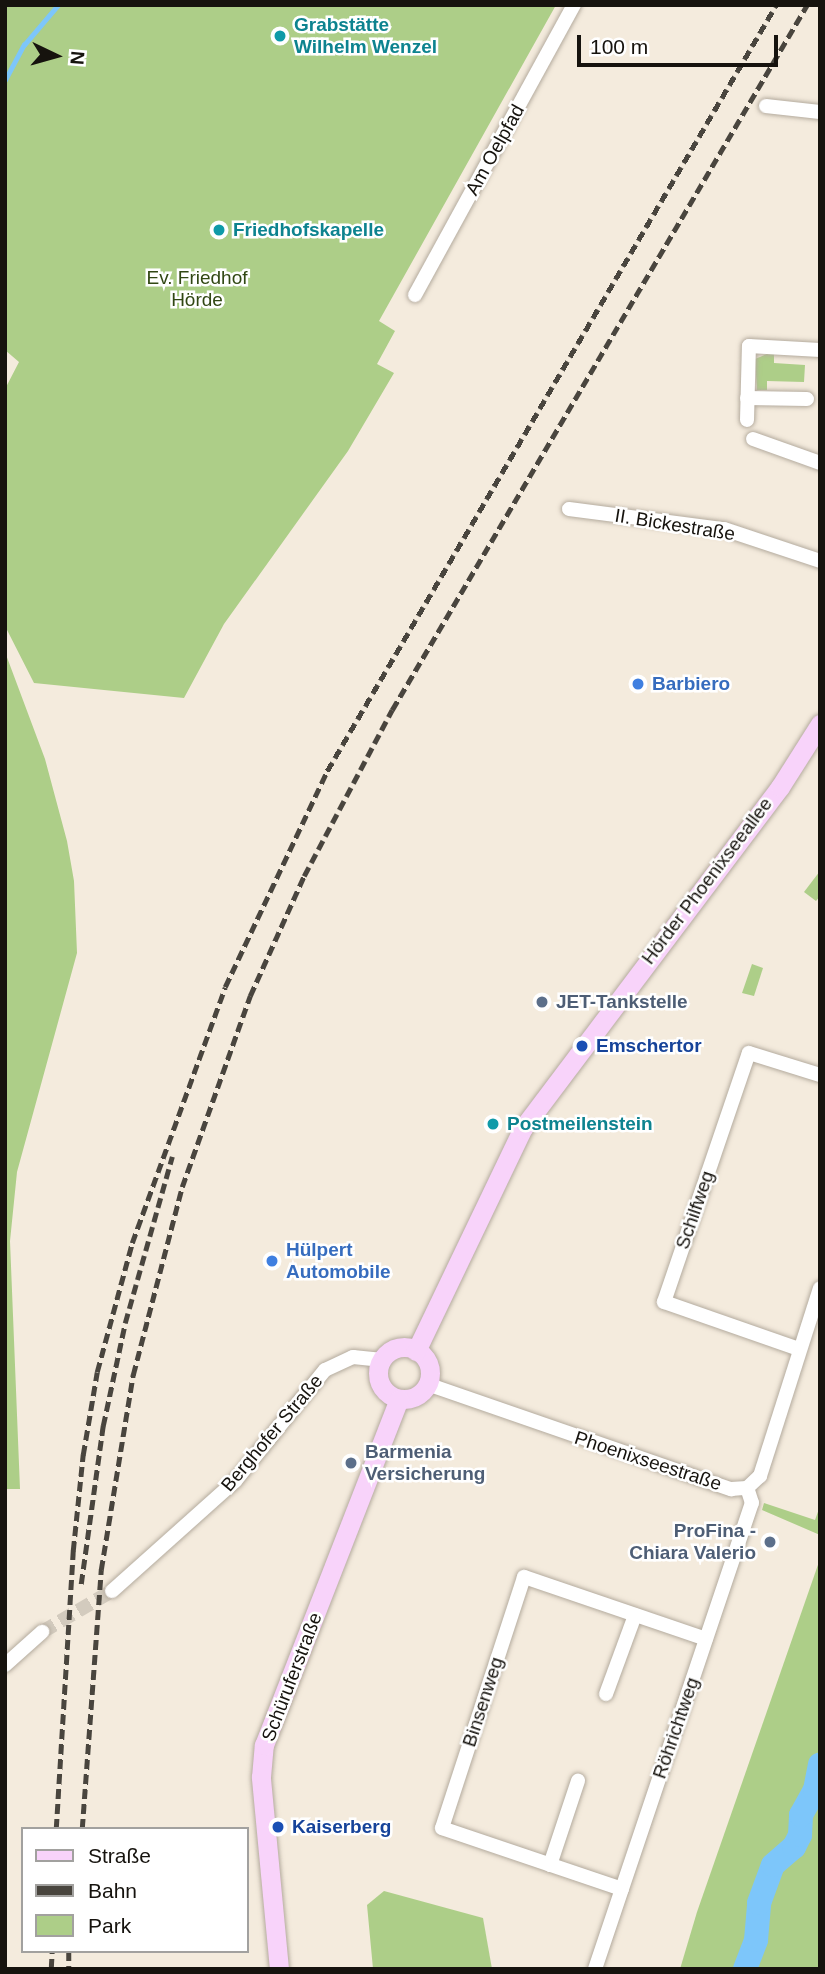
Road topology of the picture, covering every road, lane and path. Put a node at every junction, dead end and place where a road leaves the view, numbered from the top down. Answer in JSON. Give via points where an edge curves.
{"nodes":[{"id":1,"x":574,"y":5,"type":"edge"},
{"id":2,"x":766,"y":106,"type":"dead end"},
{"id":3,"x":820,"y":112,"type":"edge"},
{"id":4,"x":415,"y":295,"type":"dead end"},
{"id":5,"x":820,"y":350,"type":"edge"},
{"id":6,"x":747,"y":398,"type":"junction"},
{"id":7,"x":807,"y":400,"type":"dead end"},
{"id":8,"x":747,"y":420,"type":"dead end"},
{"id":9,"x":753,"y":439,"type":"dead end"},
{"id":10,"x":820,"y":463,"type":"edge"},
{"id":11,"x":569,"y":509,"type":"dead end"},
{"id":12,"x":820,"y":561,"type":"edge"},
{"id":13,"x":820,"y":724,"type":"edge"},
{"id":14,"x":820,"y":1076,"type":"edge"},
{"id":15,"x":820,"y":1288,"type":"edge"},
{"id":16,"x":799,"y":1349,"type":"junction"},
{"id":17,"x":416,"y":1350,"type":"junction"},
{"id":18,"x":380,"y":1360,"type":"junction"},
{"id":19,"x":427,"y":1384,"type":"junction"},
{"id":20,"x":399,"y":1399,"type":"junction"},
{"id":21,"x":747,"y":1488,"type":"junction"},
{"id":22,"x":112,"y":1591,"type":"tunnel mouth"},
{"id":23,"x":635,"y":1615,"type":"junction"},
{"id":24,"x":42,"y":1632,"type":"tunnel mouth"},
{"id":25,"x":706,"y":1639,"type":"junction"},
{"id":26,"x":5,"y":1665,"type":"edge"},
{"id":27,"x":606,"y":1694,"type":"dead end"},
{"id":28,"x":578,"y":1781,"type":"dead end"},
{"id":29,"x":550,"y":1865,"type":"junction"},
{"id":30,"x":622,"y":1889,"type":"junction"},
{"id":31,"x":279,"y":1969,"type":"edge"},
{"id":32,"x":595,"y":1969,"type":"edge"}],
"edges":[{"from":1,"to":4,"type":"street","name":"Am Oelpfad"},
{"from":2,"to":3,"type":"street"},
{"from":5,"to":6,"type":"street","via":[[749,346]]},
{"from":6,"to":7,"type":"street"},
{"from":6,"to":8,"type":"street"},
{"from":9,"to":10,"type":"street"},
{"from":11,"to":12,"type":"street","name":"II. Bickestraße","via":[[724,529]]},
{"from":13,"to":17,"type":"main road","name":"Hörder Phoenixseeallee","via":[[780,787],[590,1035],[510,1150]]},
{"from":14,"to":16,"type":"street","name":"Schilfweg","via":[[749,1053],[664,1302]]},
{"from":15,"to":16,"type":"street","name":"Phoenixseestraße"},
{"from":16,"to":21,"type":"street","name":"Phoenixseestraße","via":[[760,1476]]},
{"from":17,"to":18,"type":"main road","via":[[393,1349]]},
{"from":17,"to":19,"type":"main road","via":[[427,1362]]},
{"from":18,"to":20,"type":"main road","via":[[380,1384]]},
{"from":18,"to":22,"type":"street","name":"Berghofer Straße","via":[[353,1357],[325,1370],[235,1481]]},
{"from":19,"to":20,"type":"main road","via":[[415,1396]]},
{"from":19,"to":21,"type":"street","name":"Phoenixseestraße","via":[[722,1486]]},
{"from":20,"to":31,"type":"main road","name":"Schüruferstraße","via":[[264,1745],[261,1777]]},
{"from":21,"to":25,"type":"street","name":"Röhrichtweg","via":[[752,1503]]},
{"from":23,"to":25,"type":"street","name":"Binsenweg"},
{"from":23,"to":27,"type":"street"},
{"from":23,"to":29,"type":"street","name":"Binsenweg","via":[[524,1577],[442,1828]]},
{"from":24,"to":26,"type":"street"},
{"from":25,"to":30,"type":"street","name":"Röhrichtweg"},
{"from":28,"to":29,"type":"street"},
{"from":29,"to":30,"type":"street","name":"Binsenweg"},
{"from":30,"to":32,"type":"street","name":"Röhrichtweg"}]}
